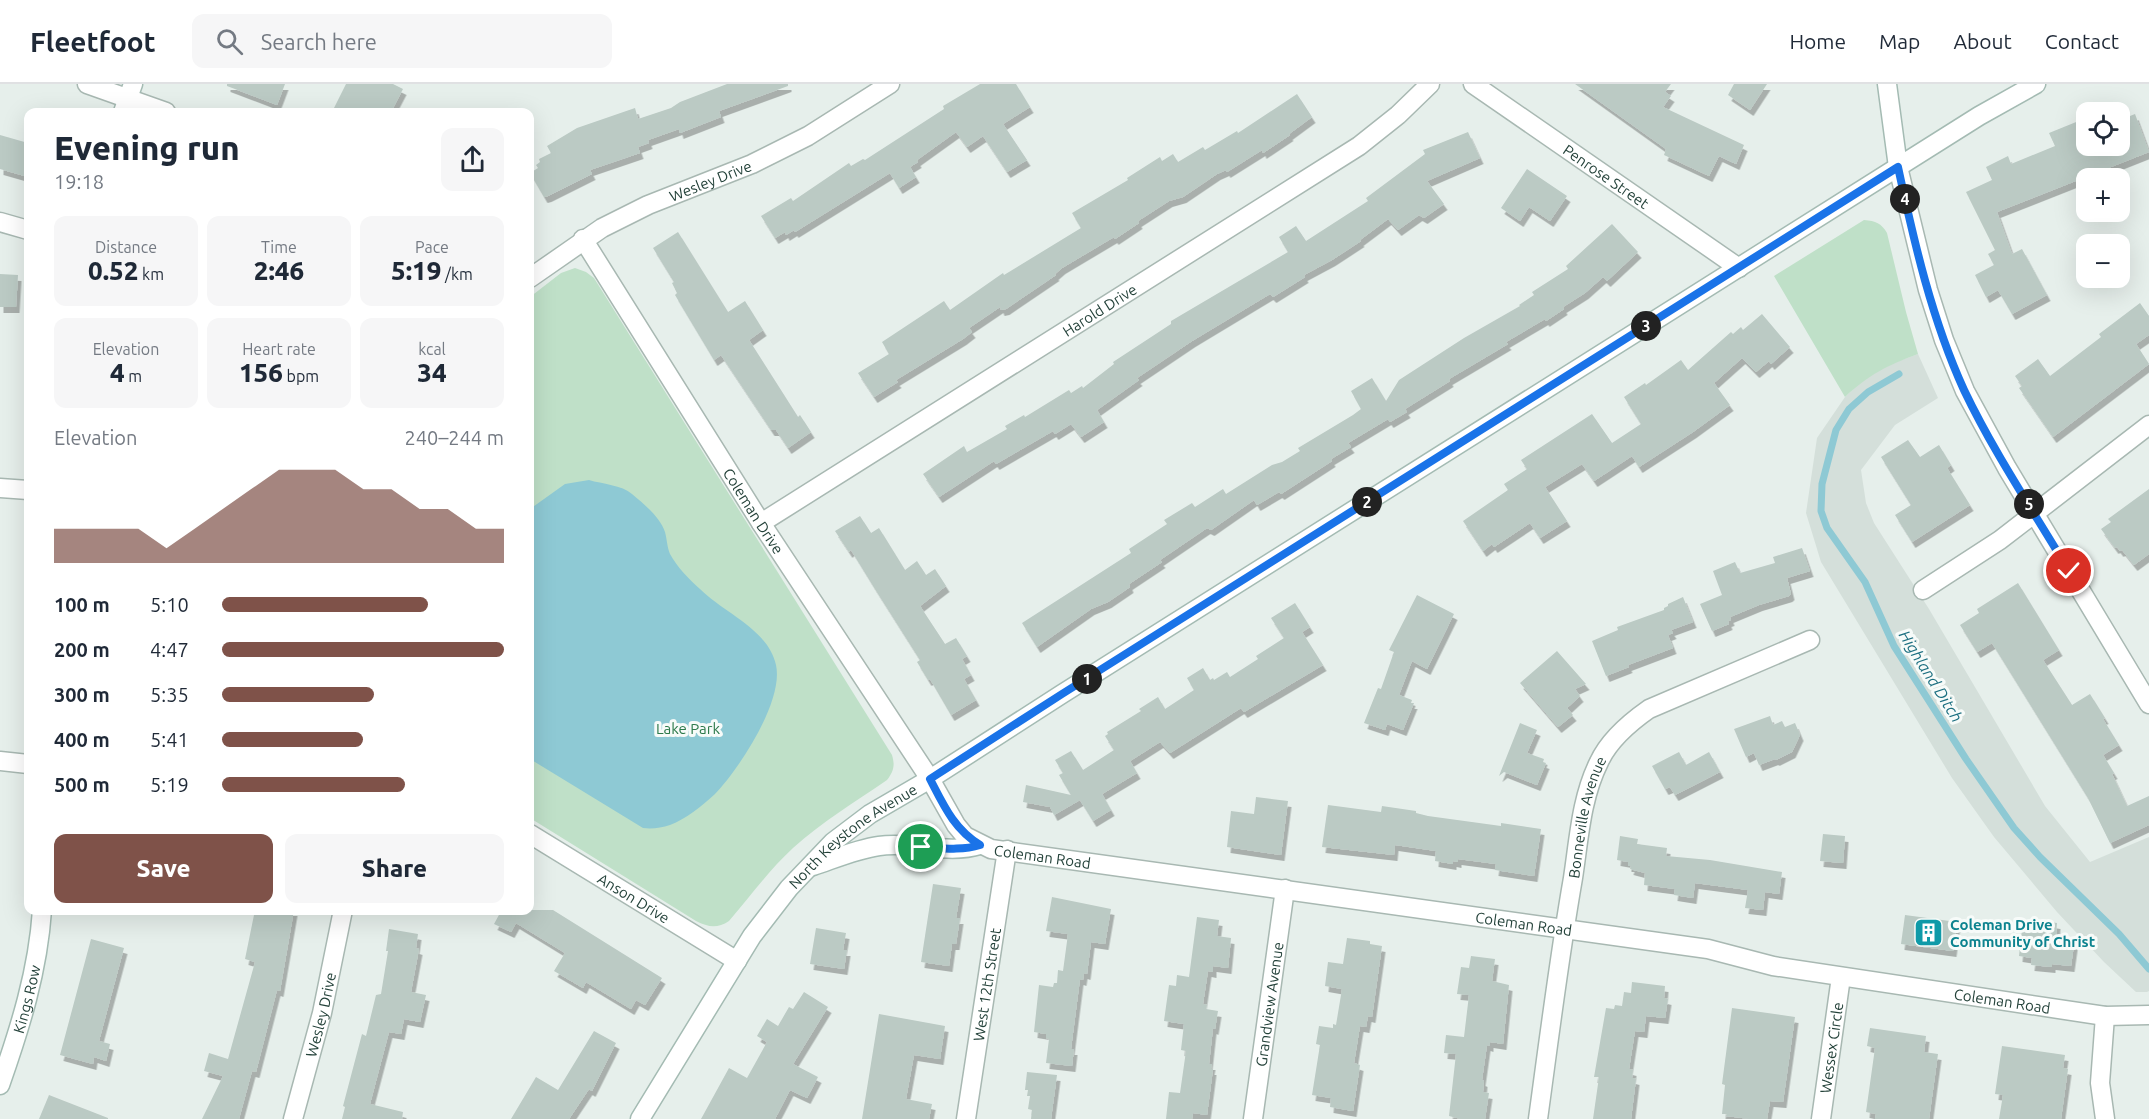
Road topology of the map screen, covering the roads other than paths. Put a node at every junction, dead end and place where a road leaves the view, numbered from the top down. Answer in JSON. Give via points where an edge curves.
{"nodes":[{"id":1,"x":87,"y":84,"type":"edge"},
{"id":2,"x":890,"y":84,"type":"edge"},
{"id":3,"x":1430,"y":84,"type":"edge"},
{"id":4,"x":1473,"y":84,"type":"edge"},
{"id":5,"x":1887,"y":84,"type":"edge"},
{"id":6,"x":2036,"y":84,"type":"edge"},
{"id":7,"x":128,"y":98,"type":"edge"},
{"id":8,"x":154,"y":108,"type":"edge"},
{"id":9,"x":1898,"y":167,"type":"junction"},
{"id":10,"x":0,"y":222,"type":"edge"},
{"id":11,"x":24,"y":229,"type":"edge"},
{"id":12,"x":583,"y":239,"type":"junction"},
{"id":13,"x":1739,"y":268,"type":"junction"},
{"id":14,"x":534,"y":275,"type":"edge"},
{"id":15,"x":2149,"y":425,"type":"edge"},
{"id":16,"x":0,"y":488,"type":"edge"},
{"id":17,"x":24,"y":490,"type":"edge"},
{"id":18,"x":2034,"y":512,"type":"junction"},
{"id":19,"x":761,"y":523,"type":"junction"},
{"id":20,"x":1923,"y":590,"type":"dead end"},
{"id":21,"x":1810,"y":640,"type":"dead end"},
{"id":22,"x":2149,"y":704,"type":"edge"},
{"id":23,"x":0,"y":761,"type":"edge"},
{"id":24,"x":24,"y":764,"type":"edge"},
{"id":25,"x":930,"y":779,"type":"junction"},
{"id":26,"x":534,"y":836,"type":"edge"},
{"id":27,"x":980,"y":845,"type":"junction"},
{"id":28,"x":1007,"y":850,"type":"junction"},
{"id":29,"x":811,"y":866,"type":"junction"},
{"id":30,"x":1285,"y":889,"type":"junction"},
{"id":31,"x":41,"y":915,"type":"edge"},
{"id":32,"x":342,"y":915,"type":"edge"},
{"id":33,"x":1564,"y":928,"type":"junction"},
{"id":34,"x":736,"y":961,"type":"junction"},
{"id":35,"x":1841,"y":977,"type":"junction"},
{"id":36,"x":2149,"y":1015,"type":"edge"},
{"id":37,"x":2105,"y":1016,"type":"junction"},
{"id":38,"x":0,"y":1085,"type":"edge"},
{"id":39,"x":293,"y":1119,"type":"edge"},
{"id":40,"x":640,"y":1119,"type":"edge"},
{"id":41,"x":966,"y":1119,"type":"edge"},
{"id":42,"x":1253,"y":1119,"type":"edge"},
{"id":43,"x":1538,"y":1119,"type":"edge"},
{"id":44,"x":1821,"y":1119,"type":"edge"},
{"id":45,"x":2105,"y":1119,"type":"edge"}],
"edges":[{"from":1,"to":7,"type":"street"},
{"from":2,"to":12,"type":"street","name":"Wesley Drive","via":[[808,136],[752,164],[648,205]]},
{"from":3,"to":19,"type":"street","name":"Harold Drive","via":[[1359,146]]},
{"from":4,"to":13,"type":"street","name":"Penrose Street"},
{"from":5,"to":9,"type":"street"},
{"from":6,"to":9,"type":"street","name":"North Keystone Avenue"},
{"from":7,"to":8,"type":"street"},
{"from":9,"to":13,"type":"street","name":"North Keystone Avenue"},
{"from":9,"to":18,"type":"street","via":[[1944,340],[1965,390]]},
{"from":10,"to":11,"type":"street"},
{"from":12,"to":14,"type":"street","name":"Wesley Drive"},
{"from":12,"to":19,"type":"street","name":"Coleman Drive"},
{"from":13,"to":25,"type":"street","name":"North Keystone Avenue"},
{"from":15,"to":18,"type":"street"},
{"from":16,"to":17,"type":"street"},
{"from":18,"to":20,"type":"street","via":[[1991,546]]},
{"from":18,"to":22,"type":"street"},
{"from":19,"to":25,"type":"street","name":"Coleman Drive"},
{"from":21,"to":33,"type":"street","name":"Bonneville Avenue","via":[[1649,709],[1618,735],[1599,760],[1590,782]]},
{"from":23,"to":24,"type":"street"},
{"from":25,"to":27,"type":"street","name":"Coleman Road","via":[[956,825]]},
{"from":25,"to":29,"type":"street","name":"North Keystone Avenue","via":[[870,814],[833,842]]},
{"from":26,"to":34,"type":"street","name":"Anson Drive"},
{"from":27,"to":28,"type":"street","name":"Coleman Road"},
{"from":27,"to":29,"type":"street","via":[[952,849],[880,846]]},
{"from":28,"to":30,"type":"street","name":"Coleman Road"},
{"from":28,"to":41,"type":"street","name":"West 12th Street"},
{"from":29,"to":34,"type":"street","name":"North Keystone Avenue","via":[[768,914]]},
{"from":30,"to":33,"type":"street","name":"Coleman Road"},
{"from":30,"to":42,"type":"street","name":"Grandview Avenue"},
{"from":31,"to":38,"type":"street","name":"Kings Row","via":[[27,1002]]},
{"from":32,"to":39,"type":"street","name":"Wesley Drive","via":[[322,1013]]},
{"from":33,"to":35,"type":"street","name":"Coleman Road","via":[[1708,949],[1773,966]]},
{"from":33,"to":43,"type":"street","name":"Bonneville Avenue"},
{"from":34,"to":40,"type":"street","name":"North Keystone Avenue"},
{"from":35,"to":37,"type":"street","name":"Coleman Road"},
{"from":35,"to":44,"type":"street","name":"Wessex Circle"},
{"from":36,"to":37,"type":"street","name":"Coleman Road"},
{"from":37,"to":45,"type":"street","via":[[2100,1083]]}]}
